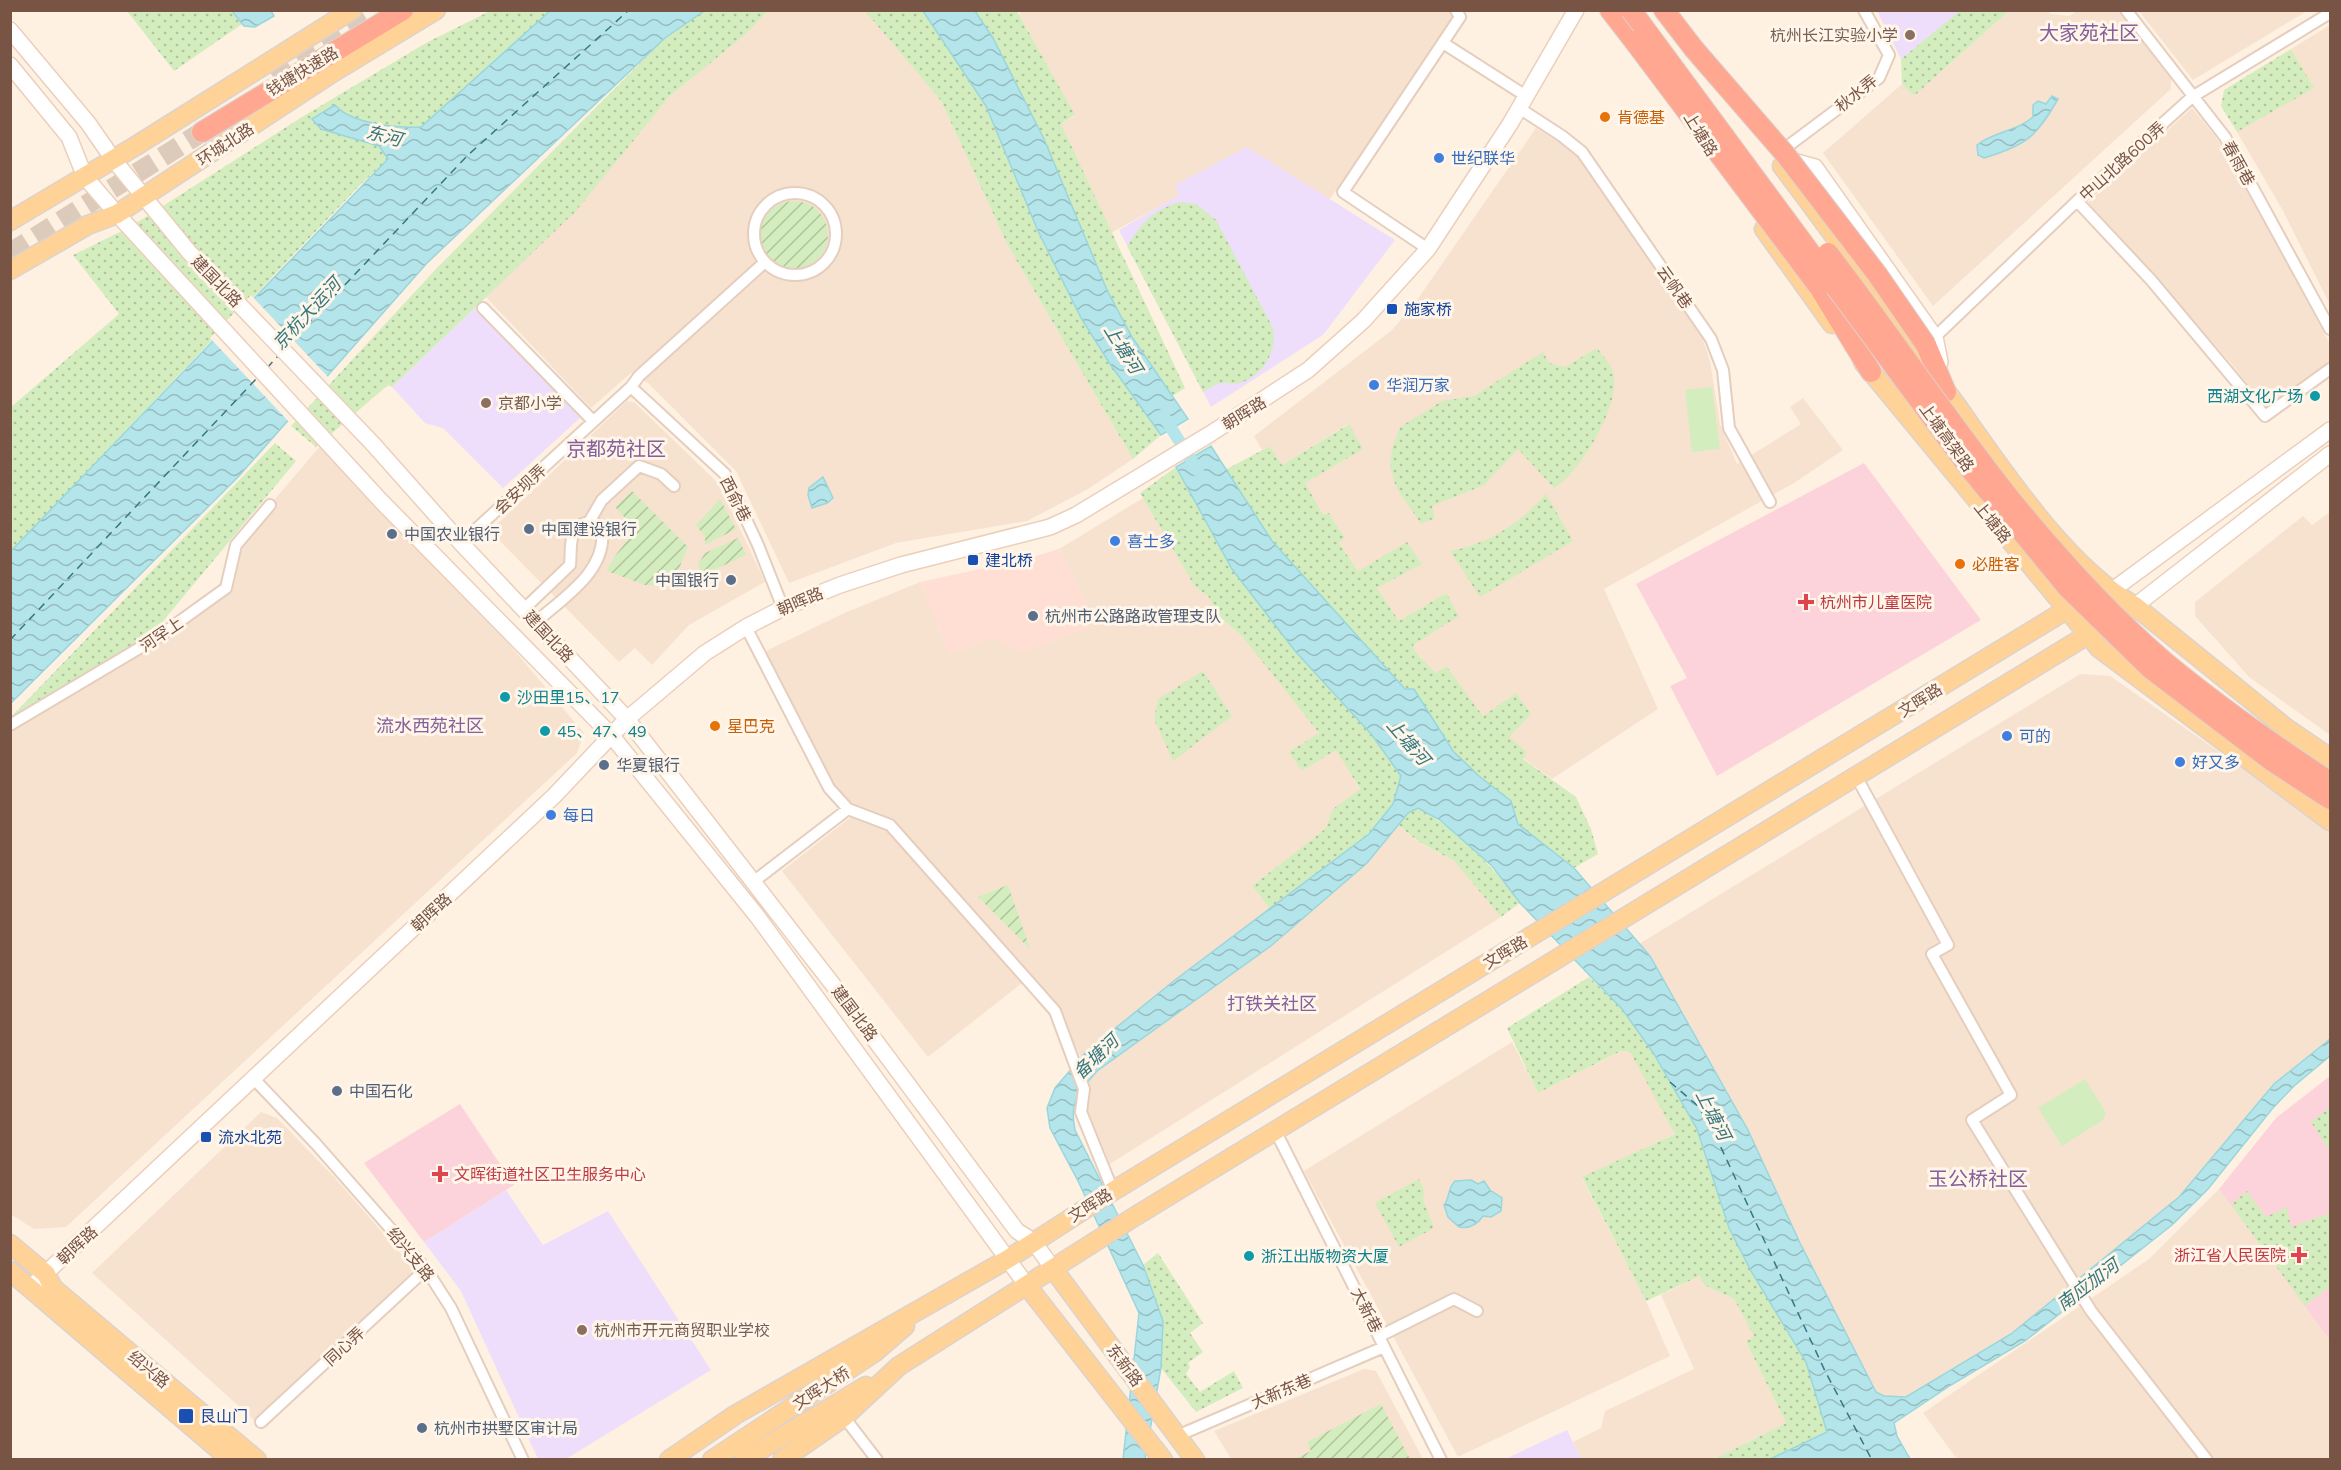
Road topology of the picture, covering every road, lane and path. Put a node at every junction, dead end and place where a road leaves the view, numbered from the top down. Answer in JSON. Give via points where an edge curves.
{"nodes":[{"id":1,"x":352,"y":10,"type":"edge"},
{"id":2,"x":405,"y":10,"type":"edge"},
{"id":3,"x":436,"y":10,"type":"edge"},
{"id":4,"x":1456,"y":10,"type":"edge"},
{"id":5,"x":1576,"y":10,"type":"edge"},
{"id":6,"x":1610,"y":10,"type":"edge"},
{"id":7,"x":1619,"y":10,"type":"edge"},
{"id":8,"x":1630,"y":10,"type":"edge"},
{"id":9,"x":1646,"y":10,"type":"edge"},
{"id":10,"x":1657,"y":10,"type":"edge"},
{"id":11,"x":1664,"y":10,"type":"edge"},
{"id":12,"x":1864,"y":10,"type":"edge"},
{"id":13,"x":2126,"y":10,"type":"edge"},
{"id":14,"x":2331,"y":13,"type":"edge"},
{"id":15,"x":10,"y":30,"type":"edge"},
{"id":16,"x":1443,"y":43,"type":"junction"},
{"id":17,"x":10,"y":65,"type":"edge"},
{"id":18,"x":2192,"y":97,"type":"junction"},
{"id":19,"x":1523,"y":102,"type":"junction"},
{"id":20,"x":202,"y":132,"type":"tunnel mouth"},
{"id":21,"x":1774,"y":156,"type":"junction"},
{"id":22,"x":113,"y":159,"type":"junction"},
{"id":23,"x":85,"y":177,"type":"junction"},
{"id":24,"x":145,"y":196,"type":"junction"},
{"id":25,"x":2077,"y":201,"type":"junction"},
{"id":26,"x":117,"y":213,"type":"junction"},
{"id":27,"x":10,"y":221,"type":"edge"},
{"id":28,"x":1428,"y":249,"type":"junction"},
{"id":29,"x":765,"y":262,"type":"junction"},
{"id":30,"x":10,"y":270,"type":"edge"},
{"id":31,"x":483,"y":308,"type":"dead end"},
{"id":32,"x":2331,"y":328,"type":"edge"},
{"id":33,"x":1930,"y":341,"type":"junction"},
{"id":34,"x":2331,"y":369,"type":"edge"},
{"id":35,"x":1871,"y":372,"type":"junction"},
{"id":36,"x":631,"y":387,"type":"junction"},
{"id":37,"x":1946,"y":392,"type":"junction"},
{"id":38,"x":593,"y":422,"type":"junction"},
{"id":39,"x":2331,"y":430,"type":"edge"},
{"id":40,"x":2331,"y":454,"type":"edge"},
{"id":41,"x":674,"y":486,"type":"dead end"},
{"id":42,"x":1770,"y":502,"type":"dead end"},
{"id":43,"x":270,"y":505,"type":"dead end"},
{"id":44,"x":589,"y":522,"type":"junction"},
{"id":45,"x":461,"y":543,"type":"junction"},
{"id":46,"x":2110,"y":592,"type":"junction"},
{"id":47,"x":2135,"y":606,"type":"junction"},
{"id":48,"x":783,"y":608,"type":"junction"},
{"id":49,"x":524,"y":609,"type":"junction"},
{"id":50,"x":2066,"y":610,"type":"junction"},
{"id":51,"x":536,"y":622,"type":"junction"},
{"id":52,"x":746,"y":627,"type":"junction"},
{"id":53,"x":2088,"y":636,"type":"junction"},
{"id":54,"x":627,"y":719,"type":"junction"},
{"id":55,"x":10,"y":725,"type":"edge"},
{"id":56,"x":611,"y":735,"type":"junction"},
{"id":57,"x":2331,"y":758,"type":"edge"},
{"id":58,"x":1856,"y":776,"type":"junction"},
{"id":59,"x":2331,"y":782,"type":"edge"},
{"id":60,"x":2331,"y":799,"type":"edge"},
{"id":61,"x":848,"y":809,"type":"junction"},
{"id":62,"x":2331,"y":821,"type":"edge"},
{"id":63,"x":753,"y":882,"type":"junction"},
{"id":64,"x":254,"y":1079,"type":"junction"},
{"id":65,"x":1275,"y":1130,"type":"junction"},
{"id":66,"x":1113,"y":1191,"type":"junction"},
{"id":67,"x":1033,"y":1241,"type":"junction"},
{"id":68,"x":10,"y":1244,"type":"edge"},
{"id":69,"x":1008,"y":1259,"type":"junction"},
{"id":70,"x":426,"y":1269,"type":"junction"},
{"id":71,"x":1054,"y":1270,"type":"junction"},
{"id":72,"x":10,"y":1271,"type":"edge"},
{"id":73,"x":46,"y":1274,"type":"junction"},
{"id":74,"x":1028,"y":1287,"type":"junction"},
{"id":75,"x":30,"y":1288,"type":"junction"},
{"id":76,"x":925,"y":1309,"type":"junction"},
{"id":77,"x":1477,"y":1311,"type":"dead end"},
{"id":78,"x":1382,"y":1341,"type":"junction"},
{"id":79,"x":899,"y":1366,"type":"junction"},
{"id":80,"x":844,"y":1417,"type":"junction"},
{"id":81,"x":261,"y":1422,"type":"dead end"},
{"id":82,"x":1177,"y":1436,"type":"junction"},
{"id":83,"x":716,"y":1456,"type":"edge"},
{"id":84,"x":231,"y":1460,"type":"edge"},
{"id":85,"x":257,"y":1460,"type":"edge"},
{"id":86,"x":522,"y":1460,"type":"edge"},
{"id":87,"x":669,"y":1460,"type":"edge"},
{"id":88,"x":744,"y":1460,"type":"edge"},
{"id":89,"x":782,"y":1460,"type":"edge"},
{"id":90,"x":877,"y":1460,"type":"edge"},
{"id":91,"x":1163,"y":1460,"type":"edge"},
{"id":92,"x":1195,"y":1460,"type":"edge"},
{"id":93,"x":1441,"y":1460,"type":"edge"},
{"id":94,"x":2207,"y":1460,"type":"edge"}],
"edges":[{"from":1,"to":22,"type":"main road"},
{"from":2,"to":20,"type":"highway","name":"钱塘快速路"},
{"from":3,"to":24,"type":"main road","name":"环城北路"},
{"from":4,"to":16,"type":"street","via":[[1460,17]]},
{"from":5,"to":19,"type":"main road","name":"朝晖路"},
{"from":6,"to":35,"type":"highway","bridge":true,"via":[[1819,287]]},
{"from":7,"to":35,"type":"main road","name":"上塘路","via":[[1779,251]]},
{"from":8,"to":60,"type":"highway","name":"上塘高架路","bridge":true,"via":[[1970,469],[2067,587],[2151,669],[2272,761]]},
{"from":9,"to":59,"type":"highway","name":"上塘高架路","bridge":true,"via":[[1979,458],[2038,531],[2165,662]]},
{"from":10,"to":21,"type":"main road"},
{"from":11,"to":33,"type":"highway","bridge":true,"via":[[1785,154]]},
{"from":12,"to":21,"type":"street","name":"秋水弄","via":[[1889,55],[1879,78]]},
{"from":13,"to":18,"type":"street","name":"春雨巷"},
{"from":14,"to":18,"type":"street","name":"中山北路600弄"},
{"from":15,"to":22,"type":"main road","name":"建国北路"},
{"from":16,"to":19,"type":"street","name":"云帆巷"},
{"from":16,"to":28,"type":"street","via":[[1343,192]]},
{"from":17,"to":23,"type":"main road","name":"建国北路","via":[[69,137]]},
{"from":18,"to":25,"type":"street","name":"中山北路600弄"},
{"from":18,"to":32,"type":"street","name":"春雨巷","via":[[2225,137]]},
{"from":19,"to":28,"type":"main road","name":"朝晖路"},
{"from":19,"to":42,"type":"street","name":"云帆巷","via":[[1582,152],[1711,339],[1723,370],[1729,428]]},
{"from":21,"to":33,"type":"main road","via":[[1815,167]]},
{"from":21,"to":37,"type":"main road"},
{"from":22,"to":23,"type":"main road"},
{"from":22,"to":24,"type":"main road","name":"建国北路"},
{"from":23,"to":26,"type":"main road","name":"建国北路"},
{"from":23,"to":27,"type":"main road"},
{"from":24,"to":26,"type":"main road","name":"环城北路"},
{"from":24,"to":45,"type":"main road","name":"建国北路","via":[[189,252],[373,444]]},
{"from":25,"to":33,"type":"street","name":"中山北路600弄"},
{"from":25,"to":34,"type":"street","via":[[2151,280],[2265,416]]},
{"from":26,"to":30,"type":"main road","name":"环城北路","via":[[88,225]]},
{"from":26,"to":56,"type":"main road","name":"建国北路","via":[[381,501]]},
{"from":28,"to":48,"type":"main road","name":"朝晖路","via":[[1363,321],[1308,370],[1076,515],[1050,527],[840,585]]},
{"from":29,"to":29,"type":"street","via":[[780,273],[794,275],[819,268],[828,258],[837,233],[828,208],[818,199],[791,193],[777,196],[766,205],[754,229],[755,243]]},
{"from":29,"to":36,"type":"street","name":"会安坝弄"},
{"from":31,"to":38,"type":"street"},
{"from":33,"to":37,"type":"highway"},
{"from":35,"to":50,"type":"main road","name":"上塘路"},
{"from":36,"to":38,"type":"street","name":"会安坝弄"},
{"from":36,"to":48,"type":"street","name":"西俞巷","via":[[725,474]]},
{"from":37,"to":46,"type":"main road","via":[[2054,533]]},
{"from":38,"to":45,"type":"street","name":"会安坝弄"},
{"from":39,"to":46,"type":"main road","name":"文晖路"},
{"from":40,"to":47,"type":"main road","name":"文晖路"},
{"from":41,"to":44,"type":"street","via":[[661,474],[639,466],[602,500]]},
{"from":43,"to":55,"type":"street","name":"河罕上","via":[[236,545],[226,588],[158,638]]},
{"from":44,"to":49,"type":"street","via":[[573,530],[570,565]]},
{"from":44,"to":51,"type":"street","via":[[602,530],[600,555],[589,574]]},
{"from":45,"to":49,"type":"main road","name":"建国北路"},
{"from":46,"to":47,"type":"main road"},
{"from":46,"to":50,"type":"main road","name":"文晖路"},
{"from":47,"to":53,"type":"main road","name":"文晖路"},
{"from":47,"to":57,"type":"main road","via":[[2286,728]]},
{"from":48,"to":52,"type":"main road","name":"朝晖路"},
{"from":49,"to":51,"type":"main road","name":"建国北路"},
{"from":50,"to":53,"type":"main road","name":"上塘路"},
{"from":50,"to":66,"type":"main road","name":"文晖路"},
{"from":51,"to":54,"type":"main road","name":"建国北路"},
{"from":52,"to":54,"type":"main road","name":"朝晖路","via":[[705,654]]},
{"from":52,"to":61,"type":"street","via":[[829,788]]},
{"from":53,"to":58,"type":"main road","name":"文晖路"},
{"from":53,"to":62,"type":"main road","name":"上塘路"},
{"from":54,"to":56,"type":"main road","name":"朝晖路"},
{"from":54,"to":63,"type":"main road","name":"建国北路"},
{"from":56,"to":64,"type":"main road","name":"朝晖路","via":[[554,796]]},
{"from":56,"to":69,"type":"main road","name":"建国北路","via":[[757,916]]},
{"from":58,"to":65,"type":"main road","name":"文晖路"},
{"from":58,"to":94,"type":"street","via":[[1948,945],[1932,954],[2011,1095],[1972,1120],[2091,1311]]},
{"from":61,"to":63,"type":"street"},
{"from":61,"to":66,"type":"street","via":[[890,825],[1056,1011],[1084,1089],[1081,1112]]},
{"from":63,"to":67,"type":"main road","name":"建国北路","via":[[1017,1231]]},
{"from":64,"to":70,"type":"street","name":"绍兴支路"},
{"from":64,"to":73,"type":"main road","name":"朝晖路"},
{"from":65,"to":71,"type":"main road","name":"文晖路"},
{"from":65,"to":78,"type":"street","name":"大新巷"},
{"from":66,"to":67,"type":"main road","name":"文晖路"},
{"from":67,"to":69,"type":"main road","name":"文晖路"},
{"from":67,"to":71,"type":"main road","name":"建国北路"},
{"from":68,"to":73,"type":"main road","name":"朝晖路"},
{"from":69,"to":74,"type":"main road","name":"建国北路"},
{"from":69,"to":76,"type":"main road","name":"文晖路"},
{"from":70,"to":81,"type":"street","name":"同心弄"},
{"from":70,"to":86,"type":"street","name":"绍兴支路","via":[[451,1308]]},
{"from":71,"to":74,"type":"main road","name":"文晖路"},
{"from":71,"to":82,"type":"main road","name":"东新路"},
{"from":72,"to":75,"type":"main road"},
{"from":73,"to":75,"type":"main road","name":"朝晖路"},
{"from":73,"to":85,"type":"main road","name":"绍兴路","via":[[53,1288]]},
{"from":74,"to":79,"type":"main road","name":"文晖路"},
{"from":74,"to":91,"type":"main road","name":"东新路"},
{"from":75,"to":84,"type":"main road","name":"绍兴路"},
{"from":76,"to":83,"type":"main road","name":"文晖大桥","via":[[875,1352]]},
{"from":76,"to":87,"type":"main road","name":"文晖路","via":[[746,1409]]},
{"from":77,"to":78,"type":"street","name":"大新东巷","via":[[1454,1299]]},
{"from":78,"to":82,"type":"street","name":"大新东巷"},
{"from":78,"to":93,"type":"street","name":"大新巷"},
{"from":79,"to":80,"type":"main road","name":"文晖路"},
{"from":79,"to":88,"type":"main road","name":"文晖大桥"},
{"from":80,"to":89,"type":"main road","name":"文晖路"},
{"from":80,"to":90,"type":"street"},
{"from":82,"to":92,"type":"main road","name":"东新路"}]}
